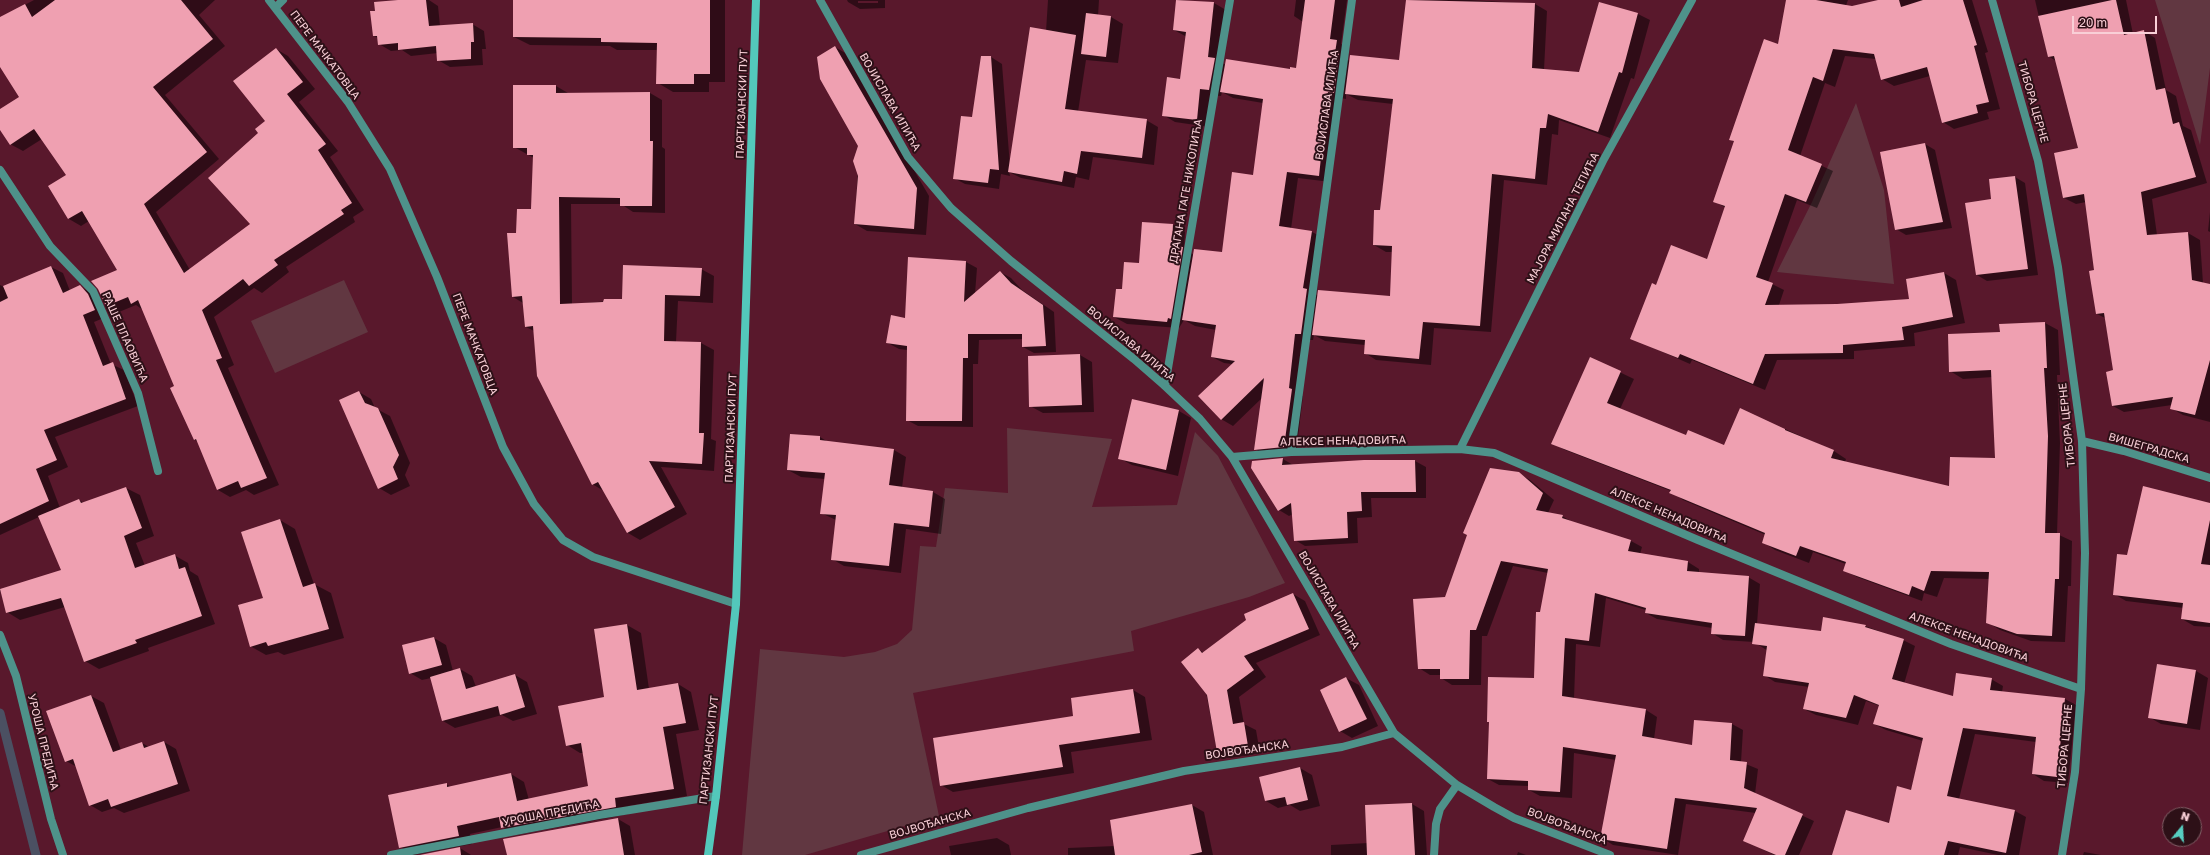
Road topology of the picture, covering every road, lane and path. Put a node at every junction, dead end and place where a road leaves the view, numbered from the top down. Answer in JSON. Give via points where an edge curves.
{"nodes":[{"id":1,"x":268,"y":0,"type":"edge"},
{"id":2,"x":283,"y":0,"type":"edge"},
{"id":3,"x":756,"y":0,"type":"edge"},
{"id":4,"x":820,"y":0,"type":"edge"},
{"id":5,"x":1230,"y":0,"type":"edge"},
{"id":6,"x":1352,"y":0,"type":"edge"},
{"id":7,"x":1692,"y":0,"type":"edge"},
{"id":8,"x":1992,"y":0,"type":"edge"},
{"id":9,"x":276,"y":7,"type":"junction"},
{"id":10,"x":0,"y":170,"type":"edge"},
{"id":11,"x":1165,"y":386,"type":"junction"},
{"id":12,"x":2082,"y":441,"type":"junction"},
{"id":13,"x":1460,"y":449,"type":"junction"},
{"id":14,"x":1291,"y":452,"type":"junction"},
{"id":15,"x":1232,"y":457,"type":"junction"},
{"id":16,"x":158,"y":471,"type":"dead end"},
{"id":17,"x":2210,"y":478,"type":"edge"},
{"id":18,"x":736,"y":604,"type":"junction"},
{"id":19,"x":0,"y":635,"type":"edge"},
{"id":20,"x":2081,"y":689,"type":"junction"},
{"id":21,"x":1394,"y":733,"type":"junction"},
{"id":22,"x":1457,"y":785,"type":"junction"},
{"id":23,"x":716,"y":796,"type":"junction"},
{"id":24,"x":891,"y":851,"type":"edge"},
{"id":25,"x":63,"y":855,"type":"edge"},
{"id":26,"x":391,"y":855,"type":"edge"},
{"id":27,"x":708,"y":855,"type":"edge"},
{"id":28,"x":861,"y":855,"type":"edge"},
{"id":29,"x":1434,"y":855,"type":"edge"},
{"id":30,"x":1610,"y":855,"type":"edge"},
{"id":31,"x":2062,"y":855,"type":"edge"}],
"edges":[{"from":1,"to":9,"type":"street","name":"ПЕРЕ МАЧКАТОВЦА"},
{"from":2,"to":9,"type":"street"},
{"from":3,"to":18,"type":"main road","name":"ПАРТИЗАНСКИ ПУТ"},
{"from":4,"to":11,"type":"street","name":"ВОЈИСЛАВА ИЛИЋА","via":[[908,157],[951,208],[1011,261]]},
{"from":5,"to":11,"type":"street","name":"ДРАГАНА ГАГЕ НИКОЛИЋА"},
{"from":6,"to":14,"type":"street","name":"ВОЈИСЛАВА ИЛИЋА"},
{"from":7,"to":13,"type":"street","name":"МАЈОРА МИЛАНА ТЕПИЋА","via":[[1604,159]]},
{"from":8,"to":12,"type":"street","name":"ТИБОРА ЦЕРНЕ","via":[[2038,161],[2058,267]]},
{"from":9,"to":18,"type":"street","name":"ПЕРЕ МАЧКАТОВЦА","via":[[348,102],[390,169],[437,276],[503,447],[534,504],[563,540],[593,557]]},
{"from":10,"to":16,"type":"street","name":"РАШЕ ПЛАОВИЋА","via":[[50,246],[93,291],[138,393]]},
{"from":11,"to":15,"type":"street","name":"ВОЈИСЛАВА ИЛИЋА","via":[[1200,419]]},
{"from":12,"to":17,"type":"street","name":"ВИШЕГРАДСКА","via":[[2124,451]]},
{"from":12,"to":20,"type":"street","name":"ТИБОРА ЦЕРНЕ","via":[[2085,553]]},
{"from":13,"to":14,"type":"street","name":"АЛЕКСЕ НЕНАДОВИЋА"},
{"from":13,"to":20,"type":"street","name":"АЛЕКСЕ НЕНАДОВИЋА","via":[[1494,453],[1950,644]]},
{"from":14,"to":15,"type":"street","name":"АЛЕКСЕ НЕНАДОВИЋА"},
{"from":15,"to":21,"type":"street","name":"ВОЈИСЛАВА ИЛИЋА"},
{"from":18,"to":23,"type":"main road","name":"ПАРТИЗАНСКИ ПУТ"},
{"from":19,"to":25,"type":"street","name":"УРОША ПРЕДИЋА","via":[[16,676],[51,819]]},
{"from":20,"to":31,"type":"street","name":"ТИБОРА ЦЕРНЕ","via":[[2075,772]]},
{"from":21,"to":22,"type":"street","name":"ВОЈВОЂАНСКА"},
{"from":21,"to":24,"type":"street","name":"ВОЈВОЂАНСКА","via":[[1342,747],[1184,771],[1028,808]]},
{"from":22,"to":29,"type":"street","via":[[1440,809],[1436,824]]},
{"from":22,"to":30,"type":"street","name":"ВОЈВОЂАНСКА","via":[[1514,818]]},
{"from":23,"to":26,"type":"street","name":"УРОША ПРЕДИЋА","via":[[599,815]]},
{"from":23,"to":27,"type":"main road","name":"ПАРТИЗАНСКИ ПУТ"},
{"from":24,"to":28,"type":"street","name":"ВОЈВОЂАНСКА"}]}
